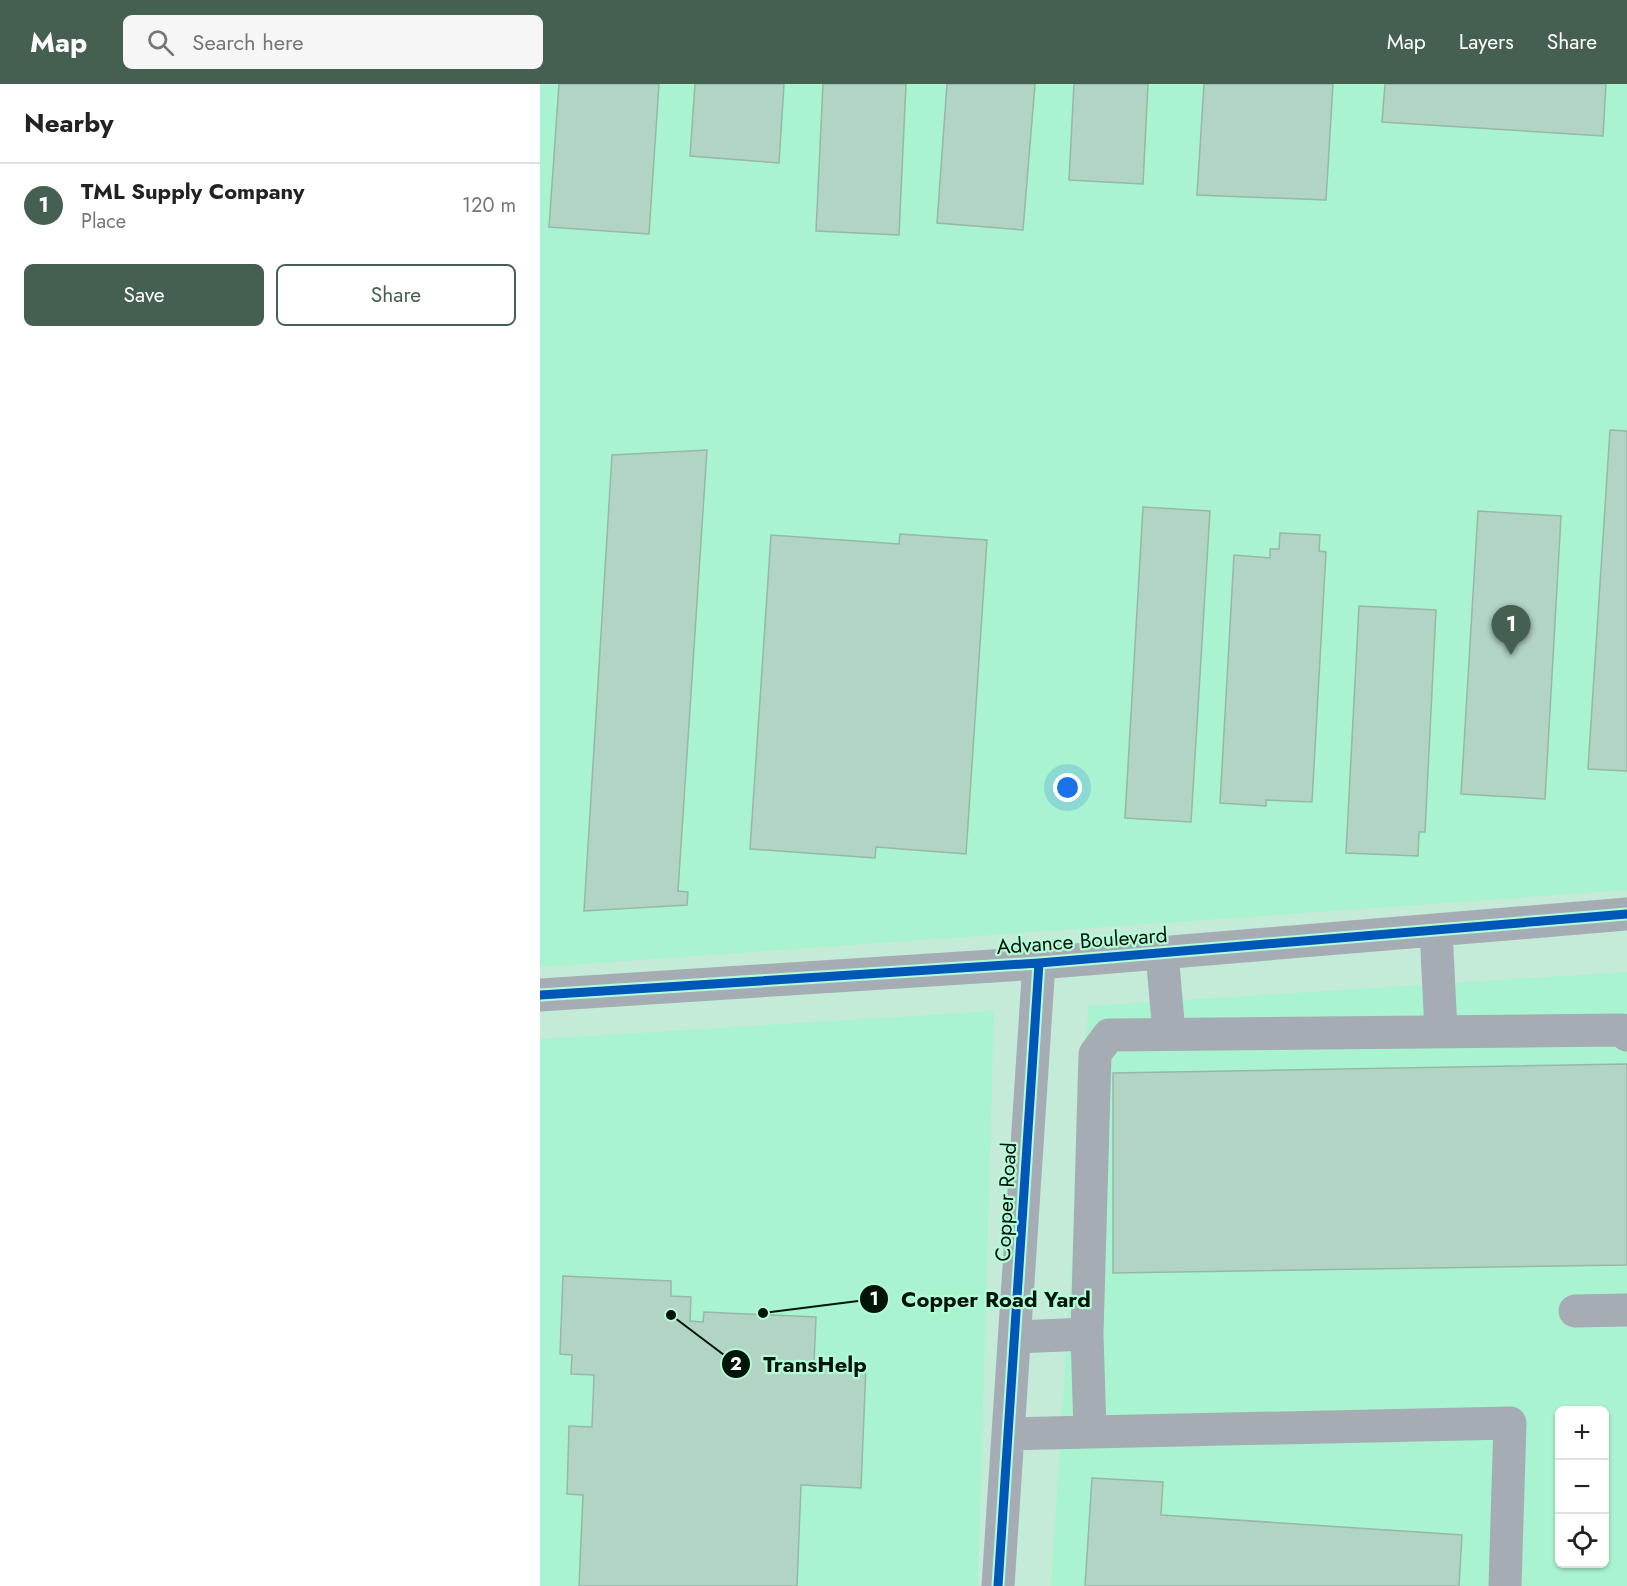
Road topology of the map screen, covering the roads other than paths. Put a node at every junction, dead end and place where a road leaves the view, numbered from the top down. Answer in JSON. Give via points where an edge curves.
{"nodes":[{"id":1,"x":1627,"y":914,"type":"edge"},
{"id":2,"x":1436,"y":930,"type":"junction"},
{"id":3,"x":1162,"y":953,"type":"junction"},
{"id":4,"x":1038,"y":963,"type":"junction"},
{"id":5,"x":540,"y":994,"type":"edge"},
{"id":6,"x":1441,"y":1031,"type":"junction"},
{"id":7,"x":1169,"y":1033,"type":"junction"},
{"id":8,"x":1627,"y":1035,"type":"edge"},
{"id":9,"x":1627,"y":1310,"type":"edge"},
{"id":10,"x":1575,"y":1311,"type":"dead end"},
{"id":11,"x":1087,"y":1334,"type":"junction"},
{"id":12,"x":1015,"y":1337,"type":"junction"},
{"id":13,"x":1090,"y":1432,"type":"junction"},
{"id":14,"x":1008,"y":1434,"type":"junction"},
{"id":15,"x":998,"y":1586,"type":"edge"},
{"id":16,"x":1505,"y":1586,"type":"edge"}],
"edges":[{"from":1,"to":2,"type":"street","name":"Advance Boulevard"},
{"from":2,"to":3,"type":"street","name":"Advance Boulevard"},
{"from":2,"to":6,"type":"street"},
{"from":3,"to":4,"type":"street","name":"Advance Boulevard"},
{"from":3,"to":7,"type":"street"},
{"from":4,"to":5,"type":"street","name":"Advance Boulevard"},
{"from":4,"to":12,"type":"street","name":"Copper Road"},
{"from":6,"to":7,"type":"street"},
{"from":6,"to":8,"type":"street","via":[[1623,1030]]},
{"from":7,"to":11,"type":"street","via":[[1109,1035],[1095,1054]]},
{"from":9,"to":10,"type":"street"},
{"from":11,"to":12,"type":"street"},
{"from":11,"to":13,"type":"street"},
{"from":12,"to":14,"type":"street","name":"Copper Road"},
{"from":13,"to":14,"type":"street"},
{"from":13,"to":16,"type":"street","via":[[1510,1424]]},
{"from":14,"to":15,"type":"street","name":"Copper Road"}]}
